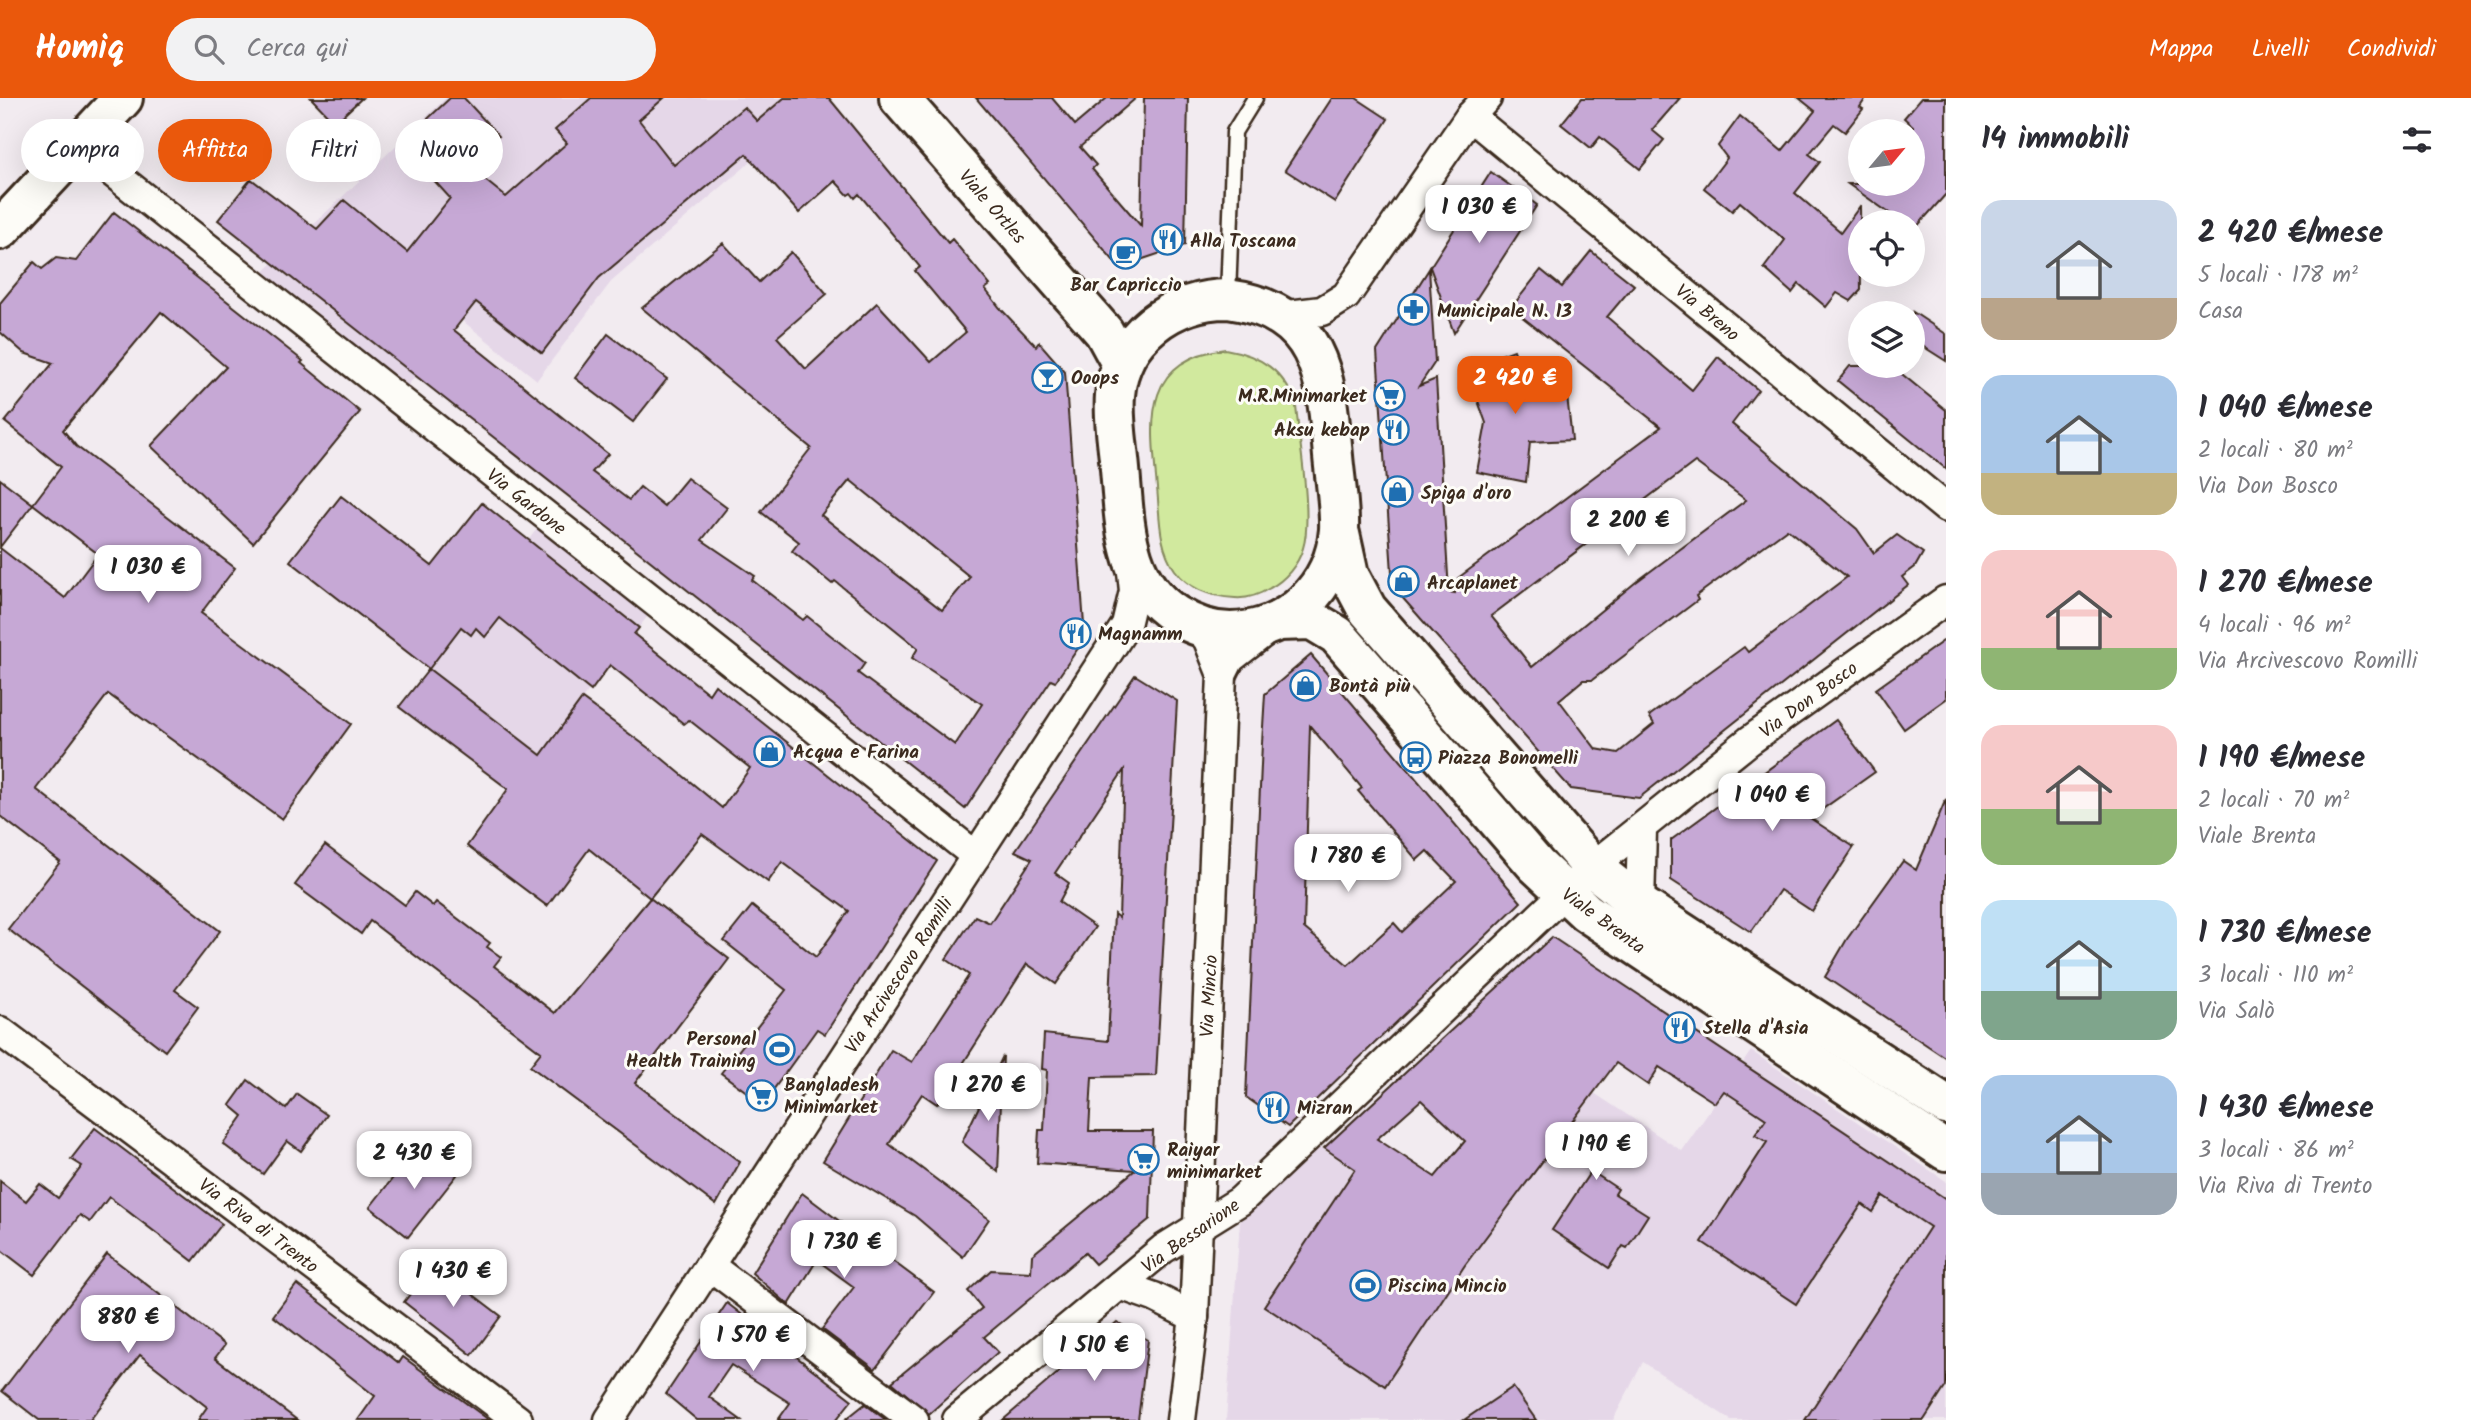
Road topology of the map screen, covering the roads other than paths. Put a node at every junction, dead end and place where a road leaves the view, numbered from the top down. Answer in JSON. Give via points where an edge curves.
{"nodes":[{"id":1,"x":123,"y":98,"type":"edge"},
{"id":2,"x":899,"y":98,"type":"edge"},
{"id":3,"x":1255,"y":98,"type":"edge"},
{"id":4,"x":1478,"y":107,"type":"edge"},
{"id":5,"x":104,"y":119,"type":"edge"},
{"id":6,"x":45,"y":182,"type":"edge"},
{"id":7,"x":124,"y":182,"type":"edge"},
{"id":8,"x":0,"y":230,"type":"edge"},
{"id":9,"x":1228,"y":299,"type":"junction"},
{"id":10,"x":1087,"y":313,"type":"junction"},
{"id":11,"x":1280,"y":316,"type":"junction"},
{"id":12,"x":1152,"y":324,"type":"junction"},
{"id":13,"x":1122,"y":365,"type":"junction"},
{"id":14,"x":1946,"y":508,"type":"edge"},
{"id":15,"x":1339,"y":528,"type":"junction"},
{"id":16,"x":1130,"y":555,"type":"junction"},
{"id":17,"x":1946,"y":600,"type":"edge"},
{"id":18,"x":1278,"y":621,"type":"junction"},
{"id":19,"x":1196,"y":625,"type":"junction"},
{"id":20,"x":1222,"y":675,"type":"junction"},
{"id":21,"x":1642,"y":830,"type":"junction"},
{"id":22,"x":976,"y":856,"type":"junction"},
{"id":23,"x":1592,"y":867,"type":"junction"},
{"id":24,"x":1563,"y":892,"type":"junction"},
{"id":25,"x":1640,"y":905,"type":"junction"},
{"id":26,"x":0,"y":1031,"type":"edge"},
{"id":27,"x":1946,"y":1105,"type":"edge"},
{"id":28,"x":1946,"y":1151,"type":"edge"},
{"id":29,"x":1198,"y":1228,"type":"junction"},
{"id":30,"x":710,"y":1266,"type":"junction"},
{"id":31,"x":1119,"y":1285,"type":"junction"},
{"id":32,"x":1194,"y":1317,"type":"junction"},
{"id":33,"x":518,"y":1420,"type":"edge"},
{"id":34,"x":609,"y":1420,"type":"edge"},
{"id":35,"x":914,"y":1420,"type":"edge"},
{"id":36,"x":957,"y":1420,"type":"edge"},
{"id":37,"x":1181,"y":1420,"type":"edge"}],
"edges":[{"from":1,"to":5,"type":"street"},
{"from":2,"to":10,"type":"street","name":"Viale Ortles"},
{"from":3,"to":9,"type":"lane","via":[[1234,132]]},
{"from":4,"to":11,"type":"street","via":[[1346,296],[1322,311]]},
{"from":4,"to":14,"type":"street","name":"Via Breno"},
{"from":6,"to":8,"type":"street"},
{"from":7,"to":22,"type":"street","name":"Via Gardone"},
{"from":9,"to":11,"type":"street","via":[[1258,305]]},
{"from":9,"to":12,"type":"street","via":[[1190,303]]},
{"from":10,"to":12,"type":"street","name":"Viale Ortles","via":[[1117,326]]},
{"from":10,"to":13,"type":"street","name":"Viale Ortles"},
{"from":11,"to":15,"type":"street","via":[[1306,341],[1325,380]]},
{"from":12,"to":13,"type":"street"},
{"from":13,"to":16,"type":"street","via":[[1115,417]]},
{"from":15,"to":18,"type":"street","via":[[1335,553],[1322,583],[1305,603]]},
{"from":15,"to":23,"type":"street","name":"Viale Brenta","via":[[1349,575],[1367,609]]},
{"from":16,"to":19,"type":"street","via":[[1140,579],[1157,601]]},
{"from":16,"to":22,"type":"street","name":"Via Arcivescovo Romilli","via":[[1134,582],[1126,625]]},
{"from":17,"to":21,"type":"street","name":"Via Don Bosco","via":[[1749,741]]},
{"from":18,"to":19,"type":"street","via":[[1229,632]]},
{"from":18,"to":20,"type":"street","via":[[1230,659]]},
{"from":18,"to":24,"type":"street","name":"Viale Brenta","via":[[1312,620],[1337,635]]},
{"from":19,"to":20,"type":"street","name":"Via Mincio","via":[[1208,640]]},
{"from":20,"to":29,"type":"street","name":"Via Mincio"},
{"from":21,"to":23,"type":"street","name":"Via Don Bosco"},
{"from":21,"to":25,"type":"street"},
{"from":22,"to":30,"type":"street","name":"Via Arcivescovo Romilli"},
{"from":23,"to":24,"type":"street","name":"Via Don Bosco"},
{"from":23,"to":25,"type":"street","name":"Viale Brenta"},
{"from":24,"to":28,"type":"street","name":"Viale Brenta"},
{"from":24,"to":29,"type":"street","name":"Via Bessarione","via":[[1240,1201]]},
{"from":25,"to":27,"type":"street","name":"Viale Brenta"},
{"from":26,"to":33,"type":"street","name":"Via Riva di Trento"},
{"from":29,"to":31,"type":"street","name":"Via Bessarione"},
{"from":29,"to":32,"type":"street","name":"Via Mincio"},
{"from":30,"to":34,"type":"street","name":"Via Arcivescovo Romilli"},
{"from":30,"to":35,"type":"street"},
{"from":31,"to":32,"type":"street"},
{"from":31,"to":36,"type":"street","name":"Via Bessarione"},
{"from":32,"to":37,"type":"street","name":"Via Mincio"}]}
